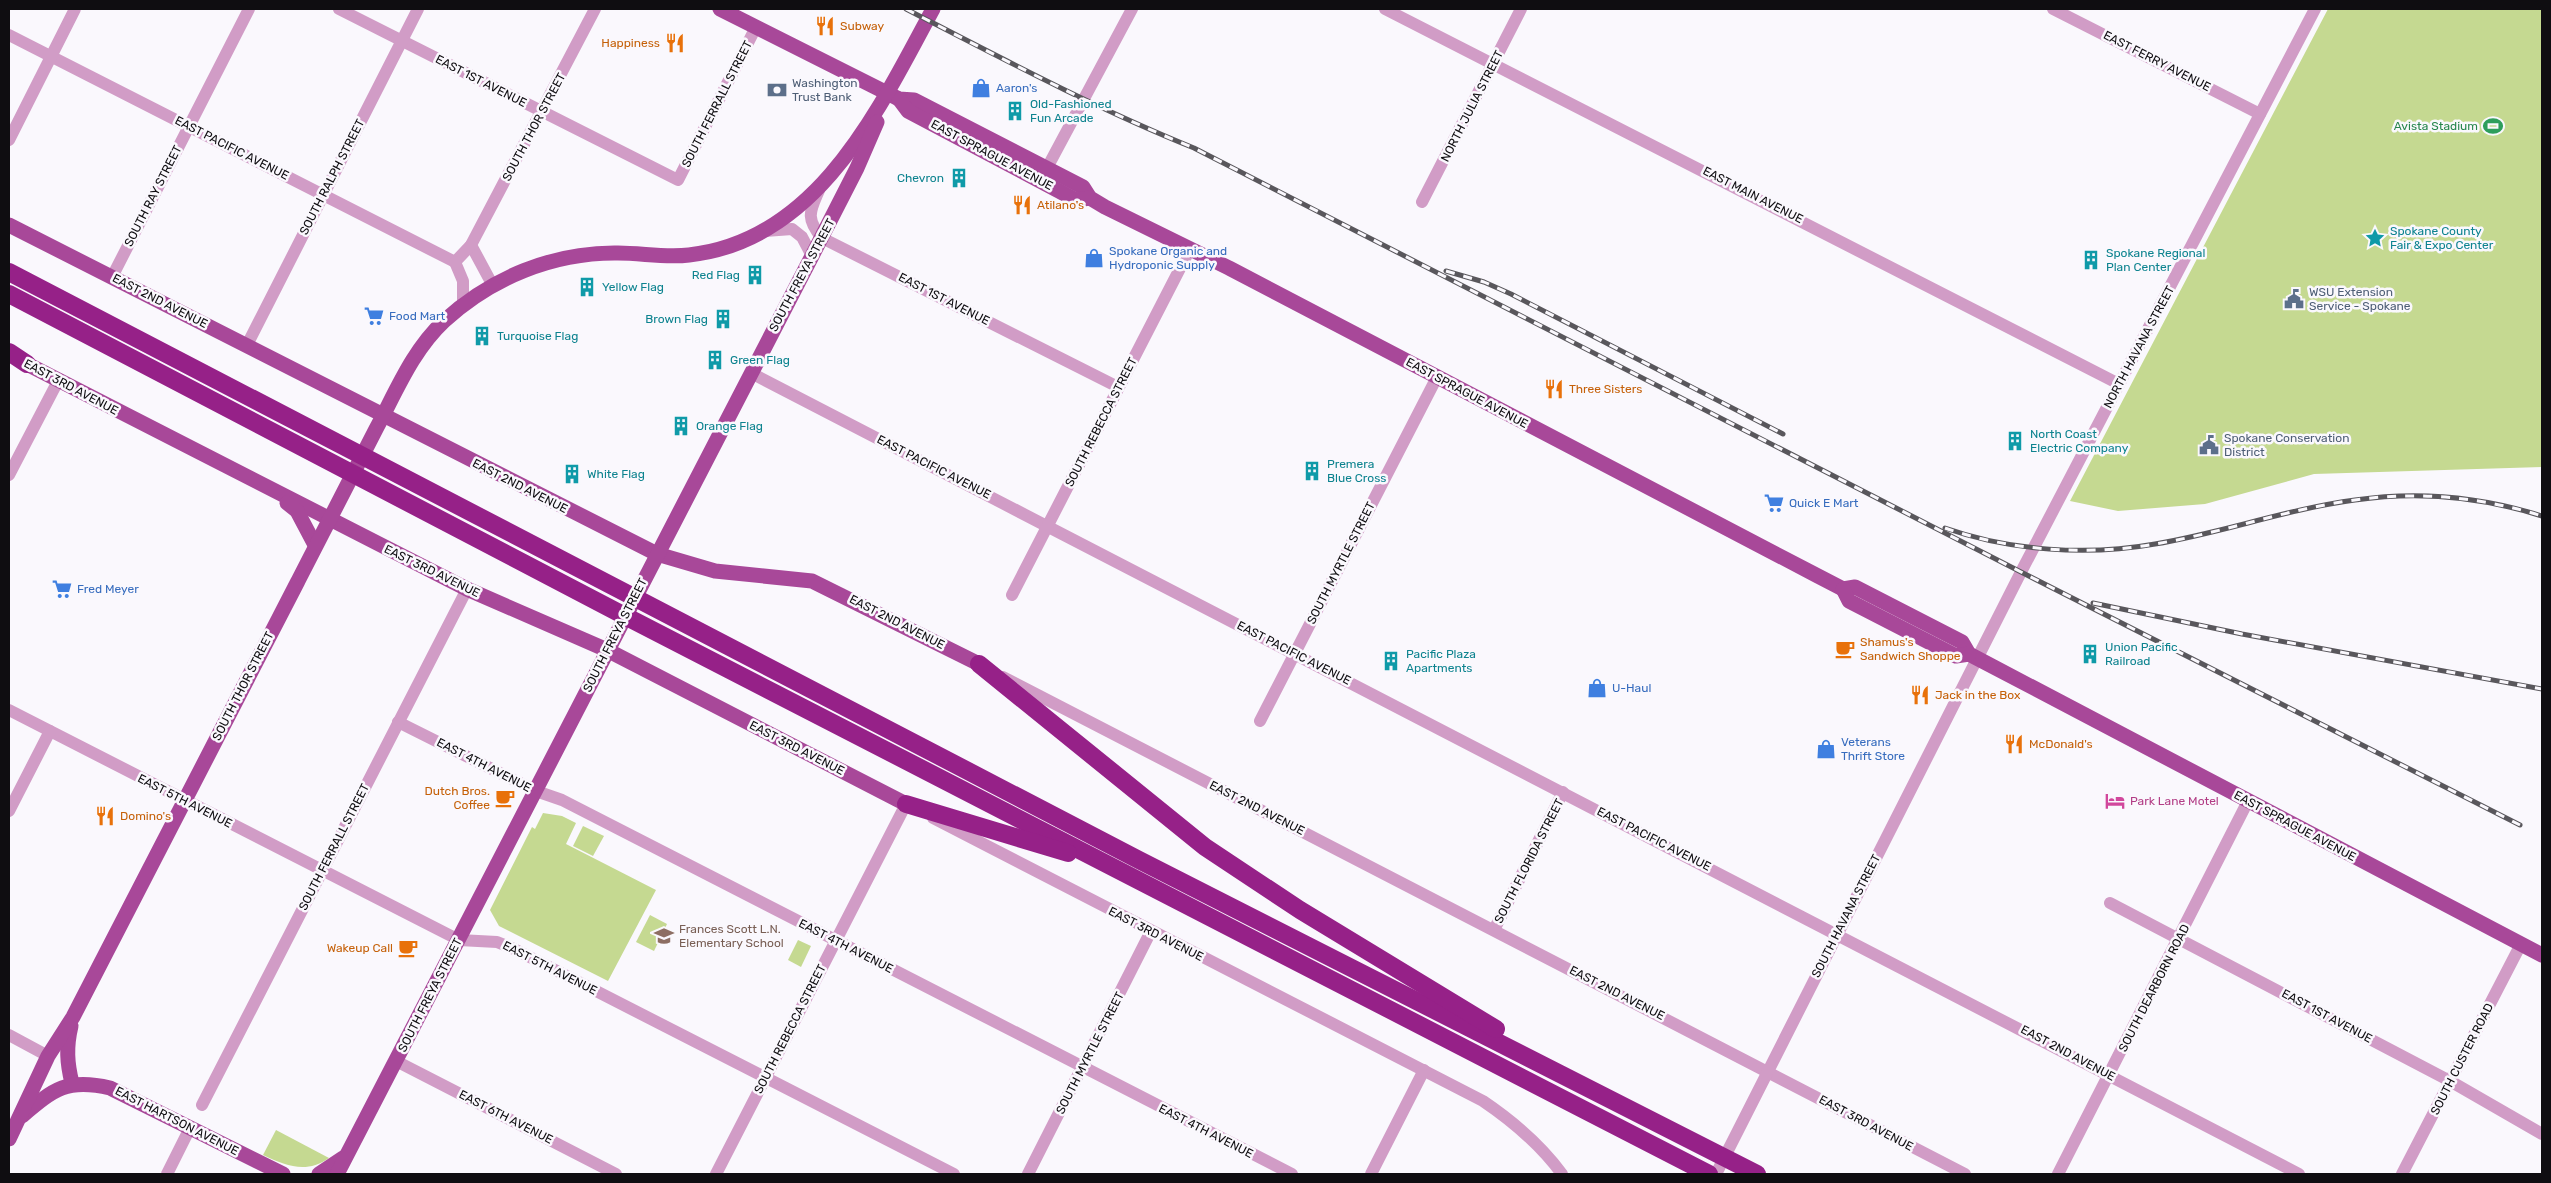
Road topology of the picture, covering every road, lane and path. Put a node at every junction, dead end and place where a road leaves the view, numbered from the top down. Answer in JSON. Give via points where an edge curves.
{"nodes":[{"id":1,"x":75,"y":9,"type":"edge"},
{"id":2,"x":248,"y":9,"type":"edge"},
{"id":3,"x":339,"y":9,"type":"edge"},
{"id":4,"x":418,"y":9,"type":"edge"},
{"id":5,"x":595,"y":9,"type":"edge"},
{"id":6,"x":720,"y":9,"type":"edge"},
{"id":7,"x":933,"y":9,"type":"edge"},
{"id":8,"x":1132,"y":9,"type":"edge"},
{"id":9,"x":1385,"y":9,"type":"edge"},
{"id":10,"x":1521,"y":9,"type":"edge"},
{"id":11,"x":2053,"y":9,"type":"edge"},
{"id":12,"x":2315,"y":9,"type":"edge"},
{"id":13,"x":756,"y":27,"type":"junction"},
{"id":14,"x":9,"y":34,"type":"edge"},
{"id":15,"x":402,"y":41,"type":"junction"},
{"id":16,"x":50,"y":56,"type":"junction"},
{"id":17,"x":1493,"y":64,"type":"junction"},
{"id":18,"x":894,"y":96,"type":"junction"},
{"id":19,"x":542,"y":112,"type":"junction"},
{"id":20,"x":2260,"y":114,"type":"junction"},
{"id":21,"x":189,"y":126,"type":"junction"},
{"id":22,"x":9,"y":140,"type":"edge"},
{"id":23,"x":1047,"y":168,"type":"junction"},
{"id":24,"x":678,"y":180,"type":"joint"},
{"id":25,"x":821,"y":186,"type":"junction"},
{"id":26,"x":323,"y":194,"type":"junction"},
{"id":27,"x":1090,"y":198,"type":"junction"},
{"id":28,"x":1422,"y":202,"type":"dead end"},
{"id":29,"x":9,"y":225,"type":"edge"},
{"id":30,"x":765,"y":231,"type":"junction"},
{"id":31,"x":822,"y":238,"type":"junction"},
{"id":32,"x":471,"y":245,"type":"junction"},
{"id":33,"x":1190,"y":249,"type":"junction"},
{"id":34,"x":812,"y":256,"type":"junction"},
{"id":35,"x":455,"y":262,"type":"junction"},
{"id":36,"x":9,"y":272,"type":"edge"},
{"id":37,"x":112,"y":277,"type":"junction"},
{"id":38,"x":492,"y":284,"type":"junction"},
{"id":39,"x":9,"y":294,"type":"edge"},
{"id":40,"x":463,"y":305,"type":"junction"},
{"id":41,"x":247,"y":345,"type":"junction"},
{"id":42,"x":9,"y":353,"type":"edge"},
{"id":43,"x":27,"y":364,"type":"joint"},
{"id":44,"x":751,"y":373,"type":"junction"},
{"id":45,"x":1436,"y":377,"type":"junction"},
{"id":46,"x":58,"y":381,"type":"junction"},
{"id":47,"x":2119,"y":384,"type":"junction"},
{"id":48,"x":1118,"y":387,"type":"junction"},
{"id":49,"x":384,"y":414,"type":"junction"},
{"id":50,"x":9,"y":475,"type":"edge"},
{"id":51,"x":268,"y":488,"type":"junction"},
{"id":52,"x":329,"y":519,"type":"junction"},
{"id":53,"x":1048,"y":526,"type":"junction"},
{"id":54,"x":315,"y":545,"type":"junction"},
{"id":55,"x":657,"y":554,"type":"junction"},
{"id":56,"x":467,"y":589,"type":"junction"},
{"id":57,"x":1012,"y":595,"type":"dead end"},
{"id":58,"x":607,"y":650,"type":"junction"},
{"id":59,"x":1294,"y":654,"type":"junction"},
{"id":60,"x":1973,"y":656,"type":"junction"},
{"id":61,"x":978,"y":664,"type":"junction"},
{"id":62,"x":9,"y":710,"type":"edge"},
{"id":63,"x":1260,"y":721,"type":"dead end"},
{"id":64,"x":398,"y":722,"type":"junction"},
{"id":65,"x":50,"y":731,"type":"junction"},
{"id":66,"x":536,"y":791,"type":"junction"},
{"id":67,"x":1563,"y":792,"type":"junction"},
{"id":68,"x":184,"y":800,"type":"junction"},
{"id":69,"x":2248,"y":801,"type":"junction"},
{"id":70,"x":906,"y":804,"type":"junction"},
{"id":71,"x":9,"y":810,"type":"edge"},
{"id":72,"x":1109,"y":865,"type":"junction"},
{"id":73,"x":322,"y":870,"type":"junction"},
{"id":74,"x":2110,"y":903,"type":"dead end"},
{"id":75,"x":1494,"y":930,"type":"junction"},
{"id":76,"x":1151,"y":931,"type":"junction"},
{"id":77,"x":1837,"y":933,"type":"junction"},
{"id":78,"x":2179,"y":939,"type":"junction"},
{"id":79,"x":459,"y":940,"type":"junction"},
{"id":80,"x":835,"y":941,"type":"junction"},
{"id":81,"x":2521,"y":944,"type":"junction"},
{"id":82,"x":2542,"y":955,"type":"edge"},
{"id":83,"x":74,"y":1017,"type":"junction"},
{"id":84,"x":9,"y":1035,"type":"edge"},
{"id":85,"x":48,"y":1056,"type":"junction"},
{"id":86,"x":396,"y":1061,"type":"junction"},
{"id":87,"x":1082,"y":1067,"type":"junction"},
{"id":88,"x":1424,"y":1070,"type":"junction"},
{"id":89,"x":1767,"y":1071,"type":"junction"},
{"id":90,"x":2110,"y":1075,"type":"junction"},
{"id":91,"x":766,"y":1077,"type":"junction"},
{"id":92,"x":2450,"y":1081,"type":"junction"},
{"id":93,"x":72,"y":1084,"type":"junction"},
{"id":94,"x":202,"y":1105,"type":"dead end"},
{"id":95,"x":19,"y":1118,"type":"junction"},
{"id":96,"x":1654,"y":1121,"type":"junction"},
{"id":97,"x":190,"y":1128,"type":"junction"},
{"id":98,"x":2542,"y":1134,"type":"edge"},
{"id":99,"x":9,"y":1139,"type":"edge"},
{"id":100,"x":351,"y":1146,"type":"junction"},
{"id":101,"x":1752,"y":1172,"type":"edge"},
{"id":102,"x":167,"y":1174,"type":"edge"},
{"id":103,"x":282,"y":1174,"type":"edge"},
{"id":104,"x":319,"y":1174,"type":"edge"},
{"id":105,"x":337,"y":1174,"type":"edge"},
{"id":106,"x":616,"y":1174,"type":"edge"},
{"id":107,"x":716,"y":1174,"type":"edge"},
{"id":108,"x":954,"y":1174,"type":"edge"},
{"id":109,"x":1028,"y":1174,"type":"edge"},
{"id":110,"x":1292,"y":1174,"type":"edge"},
{"id":111,"x":1370,"y":1174,"type":"edge"},
{"id":112,"x":1562,"y":1174,"type":"edge"},
{"id":113,"x":1709,"y":1174,"type":"edge"},
{"id":114,"x":1716,"y":1174,"type":"edge"},
{"id":115,"x":1965,"y":1174,"type":"edge"},
{"id":116,"x":2058,"y":1174,"type":"edge"},
{"id":117,"x":2298,"y":1174,"type":"edge"},
{"id":118,"x":2402,"y":1174,"type":"edge"}],
"edges":[{"from":1,"to":16,"type":"street"},
{"from":2,"to":21,"type":"street","name":"SOUTH RAY STREET"},
{"from":3,"to":15,"type":"street","name":"EAST 1ST AVENUE"},
{"from":4,"to":15,"type":"street","name":"SOUTH RALPH STREET"},
{"from":5,"to":19,"type":"street","name":"SOUTH THOR STREET"},
{"from":6,"to":13,"type":"main road","name":"EAST SPRAGUE AVENUE"},
{"from":7,"to":18,"type":"main road"},
{"from":8,"to":23,"type":"street"},
{"from":9,"to":17,"type":"street","name":"EAST MAIN AVENUE"},
{"from":10,"to":17,"type":"street","name":"NORTH JULIA STREET"},
{"from":11,"to":20,"type":"street","name":"EAST FERRY AVENUE"},
{"from":12,"to":20,"type":"street","name":"NORTH HAVANA STREET"},
{"from":13,"to":18,"type":"main road","name":"EAST SPRAGUE AVENUE"},
{"from":13,"to":24,"type":"street","name":"SOUTH FERRALL STREET"},
{"from":14,"to":16,"type":"street","name":"EAST PACIFIC AVENUE"},
{"from":15,"to":19,"type":"street","name":"EAST 1ST AVENUE"},
{"from":15,"to":26,"type":"street","name":"SOUTH RALPH STREET"},
{"from":16,"to":21,"type":"street","name":"EAST PACIFIC AVENUE"},
{"from":16,"to":22,"type":"street"},
{"from":17,"to":28,"type":"street","name":"NORTH JULIA STREET"},
{"from":17,"to":47,"type":"street","name":"EAST MAIN AVENUE"},
{"from":18,"to":23,"type":"main road","name":"EAST SPRAGUE AVENUE","via":[[914,100]]},
{"from":18,"to":25,"type":"main road","name":"SOUTH THOR STREET"},
{"from":18,"to":27,"type":"main road","name":"EAST SPRAGUE AVENUE","via":[[908,111],[1076,200]]},
{"from":18,"to":31,"type":"main road","name":"SOUTH FREYA STREET"},
{"from":19,"to":24,"type":"street","name":"EAST 1ST AVENUE"},
{"from":19,"to":32,"type":"street","name":"SOUTH THOR STREET"},
{"from":20,"to":47,"type":"street","name":"NORTH HAVANA STREET"},
{"from":21,"to":26,"type":"street","name":"EAST PACIFIC AVENUE"},
{"from":21,"to":37,"type":"street","name":"SOUTH RAY STREET"},
{"from":23,"to":27,"type":"main road","name":"EAST SPRAGUE AVENUE","via":[[1083,187]]},
{"from":25,"to":30,"type":"main road","name":"SOUTH THOR STREET","via":[[795,211]]},
{"from":25,"to":31,"type":"street","via":[[809,215]]},
{"from":26,"to":35,"type":"street","name":"EAST PACIFIC AVENUE"},
{"from":26,"to":41,"type":"street","name":"SOUTH RALPH STREET"},
{"from":27,"to":33,"type":"main road","name":"EAST SPRAGUE AVENUE"},
{"from":29,"to":37,"type":"main road","name":"EAST 2ND AVENUE"},
{"from":30,"to":34,"type":"street","via":[[792,229],[802,237]]},
{"from":30,"to":38,"type":"main road","name":"SOUTH THOR STREET","via":[[737,244],[690,255],[616,253],[569,257]]},
{"from":31,"to":34,"type":"main road","name":"SOUTH FREYA STREET"},
{"from":31,"to":48,"type":"street","name":"EAST 1ST AVENUE"},
{"from":32,"to":35,"type":"street","name":"SOUTH THOR STREET"},
{"from":32,"to":38,"type":"street"},
{"from":33,"to":45,"type":"main road","name":"EAST SPRAGUE AVENUE"},
{"from":33,"to":48,"type":"street","name":"SOUTH REBECCA STREET"},
{"from":34,"to":44,"type":"main road","name":"SOUTH FREYA STREET"},
{"from":35,"to":40,"type":"street","via":[[463,281]]},
{"from":36,"to":96,"type":"highway","via":[[1139,860]]},
{"from":37,"to":41,"type":"main road","name":"EAST 2ND AVENUE"},
{"from":38,"to":40,"type":"main road","name":"SOUTH THOR STREET"},
{"from":39,"to":72,"type":"highway"},
{"from":40,"to":49,"type":"main road","name":"SOUTH THOR STREET","via":[[426,341]]},
{"from":41,"to":49,"type":"main road","name":"EAST 2ND AVENUE"},
{"from":42,"to":43,"type":"highway"},
{"from":43,"to":46,"type":"main road","name":"EAST 3RD AVENUE"},
{"from":44,"to":53,"type":"street","name":"EAST PACIFIC AVENUE"},
{"from":44,"to":55,"type":"main road","name":"SOUTH FREYA STREET"},
{"from":45,"to":59,"type":"street","name":"SOUTH MYRTLE STREET"},
{"from":45,"to":60,"type":"main road","name":"EAST SPRAGUE AVENUE","via":[[1843,589],[1848,601],[1956,656]]},
{"from":46,"to":50,"type":"street"},
{"from":46,"to":51,"type":"main road","name":"EAST 3RD AVENUE"},
{"from":47,"to":60,"type":"street","name":"NORTH HAVANA STREET"},
{"from":48,"to":53,"type":"street","name":"SOUTH REBECCA STREET"},
{"from":49,"to":52,"type":"main road","name":"SOUTH THOR STREET"},
{"from":49,"to":55,"type":"main road","name":"EAST 2ND AVENUE"},
{"from":51,"to":52,"type":"main road","name":"EAST 3RD AVENUE"},
{"from":51,"to":54,"type":"main road","via":[[297,511]]},
{"from":52,"to":54,"type":"main road","name":"SOUTH THOR STREET"},
{"from":52,"to":56,"type":"main road","name":"EAST 3RD AVENUE"},
{"from":53,"to":57,"type":"street","name":"SOUTH REBECCA STREET"},
{"from":53,"to":59,"type":"street","name":"EAST PACIFIC AVENUE"},
{"from":54,"to":68,"type":"main road","name":"SOUTH THOR STREET"},
{"from":55,"to":58,"type":"main road","name":"SOUTH FREYA STREET"},
{"from":55,"to":61,"type":"main road","name":"EAST 2ND AVENUE","via":[[715,571],[812,581]]},
{"from":56,"to":58,"type":"main road","name":"EAST 3RD AVENUE"},
{"from":56,"to":64,"type":"street","name":"SOUTH FERRALL STREET"},
{"from":58,"to":66,"type":"main road","name":"SOUTH FREYA STREET"},
{"from":58,"to":70,"type":"main road","name":"EAST 3RD AVENUE"},
{"from":59,"to":63,"type":"street","name":"SOUTH MYRTLE STREET"},
{"from":59,"to":67,"type":"street","name":"EAST PACIFIC AVENUE"},
{"from":60,"to":69,"type":"main road","name":"EAST SPRAGUE AVENUE"},
{"from":60,"to":77,"type":"street","name":"SOUTH HAVANA STREET"},
{"from":61,"to":75,"type":"street","name":"EAST 2ND AVENUE"},
{"from":61,"to":96,"type":"highway","via":[[1205,847],[1300,910]]},
{"from":62,"to":65,"type":"street","name":"EAST 5TH AVENUE"},
{"from":64,"to":66,"type":"street","name":"EAST 4TH AVENUE"},
{"from":64,"to":73,"type":"street","name":"SOUTH FERRALL STREET"},
{"from":65,"to":68,"type":"street","name":"EAST 5TH AVENUE"},
{"from":65,"to":71,"type":"street"},
{"from":66,"to":79,"type":"main road","name":"SOUTH FREYA STREET"},
{"from":66,"to":80,"type":"street","name":"EAST 4TH AVENUE","via":[[562,800]]},
{"from":67,"to":75,"type":"street","name":"SOUTH FLORIDA STREET"},
{"from":67,"to":77,"type":"street","name":"EAST PACIFIC AVENUE"},
{"from":68,"to":73,"type":"street","name":"EAST 5TH AVENUE"},
{"from":68,"to":83,"type":"main road","name":"SOUTH THOR STREET"},
{"from":69,"to":78,"type":"street","name":"SOUTH DEARBORN ROAD"},
{"from":69,"to":81,"type":"main road","name":"EAST SPRAGUE AVENUE"},
{"from":70,"to":72,"type":"highway"},
{"from":70,"to":76,"type":"street","name":"EAST 3RD AVENUE"},
{"from":70,"to":80,"type":"street","name":"SOUTH REBECCA STREET"},
{"from":72,"to":113,"type":"highway"},
{"from":73,"to":79,"type":"street","name":"EAST 5TH AVENUE"},
{"from":73,"to":94,"type":"street","name":"SOUTH FERRALL STREET"},
{"from":74,"to":78,"type":"street","name":"EAST 1ST AVENUE"},
{"from":75,"to":89,"type":"street","name":"EAST 2ND AVENUE"},
{"from":76,"to":87,"type":"street","name":"SOUTH MYRTLE STREET"},
{"from":76,"to":88,"type":"street","name":"EAST 3RD AVENUE"},
{"from":77,"to":89,"type":"street","name":"SOUTH HAVANA STREET"},
{"from":77,"to":90,"type":"street","name":"EAST 2ND AVENUE"},
{"from":78,"to":90,"type":"street","name":"SOUTH DEARBORN ROAD"},
{"from":78,"to":92,"type":"street","name":"EAST 1ST AVENUE"},
{"from":79,"to":86,"type":"main road","name":"SOUTH FREYA STREET"},
{"from":79,"to":91,"type":"street","name":"EAST 5TH AVENUE","via":[[497,942]]},
{"from":80,"to":87,"type":"street","name":"EAST 4TH AVENUE"},
{"from":80,"to":91,"type":"street","name":"SOUTH REBECCA STREET"},
{"from":81,"to":82,"type":"main road","name":"EAST SPRAGUE AVENUE"},
{"from":81,"to":92,"type":"street","name":"SOUTH CUSTER ROAD"},
{"from":83,"to":85,"type":"main road","name":"SOUTH THOR STREET"},
{"from":83,"to":93,"type":"main road","via":[[66,1061]]},
{"from":84,"to":85,"type":"street"},
{"from":85,"to":95,"type":"main road","name":"SOUTH THOR STREET"},
{"from":86,"to":100,"type":"main road","name":"SOUTH FREYA STREET"},
{"from":86,"to":106,"type":"street","name":"EAST 6TH AVENUE"},
{"from":87,"to":109,"type":"street","name":"SOUTH MYRTLE STREET"},
{"from":87,"to":110,"type":"street","name":"EAST 4TH AVENUE"},
{"from":88,"to":111,"type":"street"},
{"from":88,"to":112,"type":"street","name":"EAST 3RD AVENUE","via":[[1483,1101],[1518,1124]]},
{"from":89,"to":114,"type":"street","name":"SOUTH HAVANA STREET"},
{"from":89,"to":115,"type":"street","name":"EAST 3RD AVENUE"},
{"from":90,"to":116,"type":"street","name":"SOUTH DEARBORN ROAD"},
{"from":90,"to":117,"type":"street","name":"EAST 2ND AVENUE"},
{"from":91,"to":107,"type":"street","name":"SOUTH REBECCA STREET"},
{"from":91,"to":108,"type":"street","name":"EAST 5TH AVENUE"},
{"from":92,"to":98,"type":"street","name":"EAST 1ST AVENUE"},
{"from":92,"to":118,"type":"street","name":"SOUTH CUSTER ROAD"},
{"from":93,"to":95,"type":"main road","name":"EAST HARTSON AVENUE","via":[[56,1089]]},
{"from":93,"to":97,"type":"main road","name":"EAST HARTSON AVENUE","via":[[91,1083],[110,1088]]},
{"from":95,"to":99,"type":"main road","name":"SOUTH THOR STREET"},
{"from":96,"to":101,"type":"highway"},
{"from":97,"to":102,"type":"street"},
{"from":97,"to":103,"type":"main road","name":"EAST HARTSON AVENUE"},
{"from":100,"to":104,"type":"main road","via":[[336,1164]]},
{"from":100,"to":105,"type":"main road","name":"SOUTH FREYA STREET"}]}
